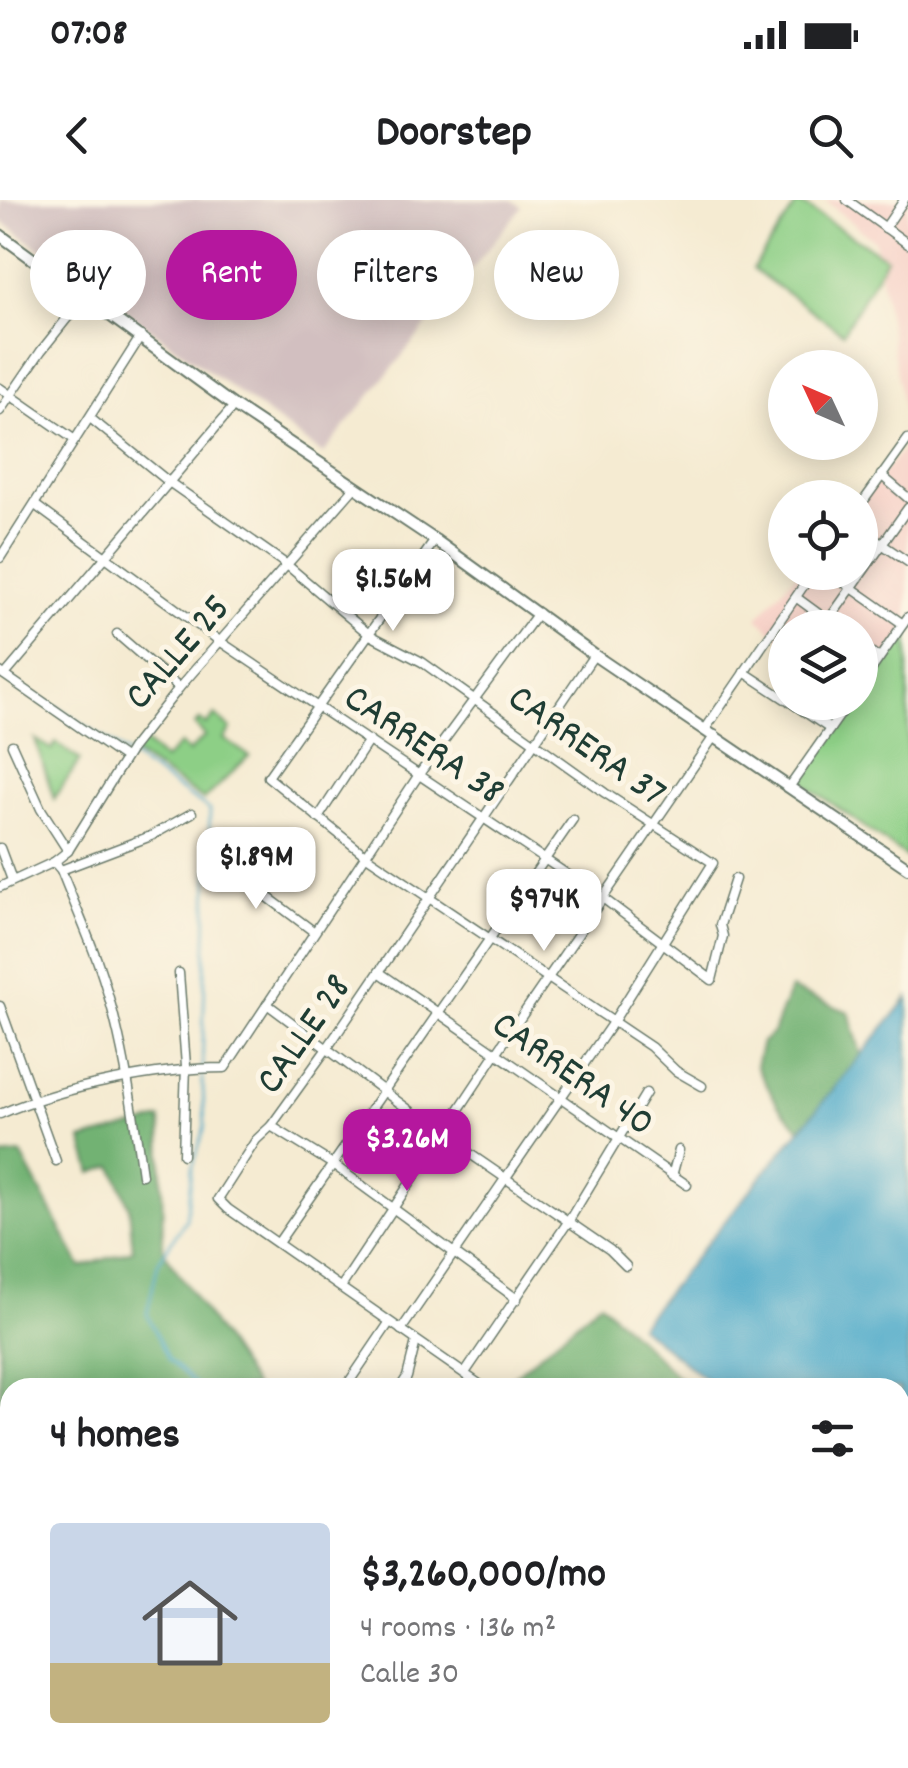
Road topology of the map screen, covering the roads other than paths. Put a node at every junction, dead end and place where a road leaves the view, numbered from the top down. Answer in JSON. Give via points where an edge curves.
{"nodes":[{"id":1,"x":846,"y":200,"type":"edge"},
{"id":2,"x":904,"y":200,"type":"edge"},
{"id":3,"x":885,"y":228,"type":"junction"},
{"id":4,"x":0,"y":235,"type":"edge"},
{"id":5,"x":908,"y":244,"type":"edge"},
{"id":6,"x":30,"y":257,"type":"edge"},
{"id":7,"x":67,"y":320,"type":"edge"},
{"id":8,"x":118,"y":320,"type":"edge"},
{"id":9,"x":141,"y":336,"type":"junction"},
{"id":10,"x":0,"y":388,"type":"edge"},
{"id":11,"x":10,"y":395,"type":"junction"},
{"id":12,"x":234,"y":406,"type":"junction"},
{"id":13,"x":0,"y":412,"type":"edge"},
{"id":14,"x":90,"y":418,"type":"junction"},
{"id":15,"x":908,"y":439,"type":"edge"},
{"id":16,"x":75,"y":440,"type":"junction"},
{"id":17,"x":880,"y":475,"type":"junction"},
{"id":18,"x":877,"y":480,"type":"edge"},
{"id":19,"x":168,"y":482,"type":"junction"},
{"id":20,"x":354,"y":487,"type":"junction"},
{"id":21,"x":908,"y":498,"type":"edge"},
{"id":22,"x":35,"y":505,"type":"junction"},
{"id":23,"x":908,"y":508,"type":"edge"},
{"id":24,"x":436,"y":540,"type":"junction"},
{"id":25,"x":878,"y":542,"type":"edge"},
{"id":26,"x":882,"y":545,"type":"junction"},
{"id":27,"x":878,"y":551,"type":"edge"},
{"id":28,"x":104,"y":557,"type":"junction"},
{"id":29,"x":0,"y":558,"type":"edge"},
{"id":30,"x":908,"y":562,"type":"edge"},
{"id":31,"x":287,"y":565,"type":"junction"},
{"id":32,"x":802,"y":590,"type":"edge"},
{"id":33,"x":857,"y":590,"type":"edge"},
{"id":34,"x":797,"y":598,"type":"junction"},
{"id":35,"x":788,"y":610,"type":"edge"},
{"id":36,"x":814,"y":610,"type":"edge"},
{"id":37,"x":538,"y":613,"type":"junction"},
{"id":38,"x":906,"y":620,"type":"edge"},
{"id":39,"x":117,"y":634,"type":"dead end"},
{"id":40,"x":370,"y":635,"type":"junction"},
{"id":41,"x":768,"y":638,"type":"edge"},
{"id":42,"x":221,"y":642,"type":"junction"},
{"id":43,"x":594,"y":655,"type":"junction"},
{"id":44,"x":879,"y":658,"type":"edge"},
{"id":45,"x":744,"y":672,"type":"junction"},
{"id":46,"x":2,"y":674,"type":"edge"},
{"id":47,"x":179,"y":688,"type":"junction"},
{"id":48,"x":768,"y":688,"type":"edge"},
{"id":49,"x":476,"y":700,"type":"junction"},
{"id":50,"x":319,"y":705,"type":"junction"},
{"id":51,"x":815,"y":720,"type":"edge"},
{"id":52,"x":837,"y":720,"type":"edge"},
{"id":53,"x":830,"y":730,"type":"junction"},
{"id":54,"x":710,"y":732,"type":"junction"},
{"id":55,"x":369,"y":740,"type":"junction"},
{"id":56,"x":534,"y":743,"type":"junction"},
{"id":57,"x":12,"y":745,"type":"dead end"},
{"id":58,"x":127,"y":754,"type":"junction"},
{"id":59,"x":420,"y":773,"type":"junction"},
{"id":60,"x":790,"y":786,"type":"junction"},
{"id":61,"x":192,"y":813,"type":"dead end"},
{"id":62,"x":318,"y":818,"type":"junction"},
{"id":63,"x":484,"y":818,"type":"junction"},
{"id":64,"x":573,"y":819,"type":"dead end"},
{"id":65,"x":653,"y":825,"type":"junction"},
{"id":66,"x":0,"y":848,"type":"edge"},
{"id":67,"x":68,"y":850,"type":"junction"},
{"id":68,"x":365,"y":855,"type":"junction"},
{"id":69,"x":545,"y":859,"type":"junction"},
{"id":70,"x":221,"y":862,"type":"dead end"},
{"id":71,"x":58,"y":866,"type":"junction"},
{"id":72,"x":908,"y":868,"type":"edge"},
{"id":73,"x":735,"y":878,"type":"dead end"},
{"id":74,"x":12,"y":880,"type":"junction"},
{"id":75,"x":0,"y":887,"type":"edge"},
{"id":76,"x":429,"y":898,"type":"junction"},
{"id":77,"x":604,"y":899,"type":"junction"},
{"id":78,"x":314,"y":931,"type":"junction"},
{"id":79,"x":489,"y":939,"type":"junction"},
{"id":80,"x":662,"y":944,"type":"junction"},
{"id":81,"x":379,"y":972,"type":"junction"},
{"id":82,"x":180,"y":974,"type":"dead end"},
{"id":83,"x":549,"y":979,"type":"junction"},
{"id":84,"x":268,"y":1004,"type":"junction"},
{"id":85,"x":0,"y":1006,"type":"edge"},
{"id":86,"x":438,"y":1012,"type":"junction"},
{"id":87,"x":613,"y":1022,"type":"junction"},
{"id":88,"x":328,"y":1047,"type":"junction"},
{"id":89,"x":497,"y":1052,"type":"junction"},
{"id":90,"x":186,"y":1071,"type":"junction"},
{"id":91,"x":128,"y":1079,"type":"junction"},
{"id":92,"x":702,"y":1086,"type":"dead end"},
{"id":93,"x":384,"y":1093,"type":"junction"},
{"id":94,"x":646,"y":1093,"type":"dead end"},
{"id":95,"x":560,"y":1096,"type":"junction"},
{"id":96,"x":35,"y":1100,"type":"junction"},
{"id":97,"x":0,"y":1114,"type":"edge"},
{"id":98,"x":271,"y":1126,"type":"junction"},
{"id":99,"x":444,"y":1136,"type":"junction"},
{"id":100,"x":618,"y":1136,"type":"junction"},
{"id":101,"x":679,"y":1150,"type":"dead end"},
{"id":102,"x":183,"y":1154,"type":"dead end"},
{"id":103,"x":56,"y":1160,"type":"dead end"},
{"id":104,"x":334,"y":1166,"type":"junction"},
{"id":105,"x":142,"y":1174,"type":"dead end"},
{"id":106,"x":672,"y":1176,"type":"junction"},
{"id":107,"x":506,"y":1179,"type":"junction"},
{"id":108,"x":687,"y":1186,"type":"dead end"},
{"id":109,"x":392,"y":1207,"type":"junction"},
{"id":110,"x":568,"y":1222,"type":"junction"},
{"id":111,"x":278,"y":1243,"type":"junction"},
{"id":112,"x":454,"y":1254,"type":"junction"},
{"id":113,"x":626,"y":1266,"type":"dead end"},
{"id":114,"x":341,"y":1288,"type":"junction"},
{"id":115,"x":518,"y":1299,"type":"junction"},
{"id":116,"x":389,"y":1323,"type":"junction"},
{"id":117,"x":401,"y":1330,"type":"junction"},
{"id":118,"x":416,"y":1341,"type":"junction"},
{"id":119,"x":465,"y":1373,"type":"junction"},
{"id":120,"x":351,"y":1378,"type":"edge"},
{"id":121,"x":406,"y":1378,"type":"edge"},
{"id":122,"x":472,"y":1378,"type":"edge"}],
"edges":[{"from":1,"to":3,"type":"street"},
{"from":2,"to":3,"type":"street"},
{"from":3,"to":5,"type":"street"},
{"from":4,"to":6,"type":"main road"},
{"from":7,"to":11,"type":"street"},
{"from":8,"to":9,"type":"main road"},
{"from":9,"to":12,"type":"main road"},
{"from":9,"to":14,"type":"street"},
{"from":10,"to":11,"type":"street"},
{"from":11,"to":13,"type":"street"},
{"from":11,"to":16,"type":"street"},
{"from":12,"to":19,"type":"street"},
{"from":12,"to":20,"type":"main road"},
{"from":14,"to":16,"type":"street"},
{"from":14,"to":19,"type":"street","name":"CARRERA 37"},
{"from":15,"to":17,"type":"street"},
{"from":16,"to":22,"type":"street"},
{"from":17,"to":18,"type":"street"},
{"from":17,"to":21,"type":"street"},
{"from":19,"to":28,"type":"street"},
{"from":19,"to":31,"type":"street","name":"CARRERA 37"},
{"from":20,"to":24,"type":"main road"},
{"from":20,"to":31,"type":"street","name":"CALLE 25"},
{"from":22,"to":28,"type":"street","name":"CARRERA 38"},
{"from":22,"to":29,"type":"street"},
{"from":23,"to":26,"type":"street"},
{"from":24,"to":37,"type":"main road"},
{"from":24,"to":40,"type":"street"},
{"from":25,"to":26,"type":"street"},
{"from":26,"to":27,"type":"street"},
{"from":26,"to":30,"type":"street"},
{"from":28,"to":42,"type":"street","name":"CARRERA 38"},
{"from":28,"to":46,"type":"street"},
{"from":31,"to":40,"type":"street","name":"CARRERA 37"},
{"from":31,"to":42,"type":"street","name":"CALLE 25"},
{"from":32,"to":34,"type":"street"},
{"from":33,"to":38,"type":"street"},
{"from":34,"to":35,"type":"street"},
{"from":34,"to":36,"type":"street"},
{"from":37,"to":43,"type":"main road"},
{"from":37,"to":49,"type":"street"},
{"from":38,"to":44,"type":"street"},
{"from":39,"to":47,"type":"street"},
{"from":40,"to":49,"type":"street","name":"CARRERA 37"},
{"from":40,"to":50,"type":"street"},
{"from":41,"to":45,"type":"street"},
{"from":42,"to":47,"type":"street","name":"CALLE 25"},
{"from":42,"to":50,"type":"street","name":"CARRERA 38"},
{"from":43,"to":54,"type":"main road"},
{"from":43,"to":56,"type":"street","name":"CALLE 28"},
{"from":45,"to":48,"type":"street"},
{"from":45,"to":54,"type":"street"},
{"from":46,"to":58,"type":"street"},
{"from":47,"to":58,"type":"street","name":"CALLE 25"},
{"from":49,"to":56,"type":"street","name":"CARRERA 37"},
{"from":49,"to":59,"type":"street"},
{"from":50,"to":55,"type":"street","name":"CARRERA 38"},
{"from":50,"to":62,"type":"street","via":[[268,777]]},
{"from":51,"to":53,"type":"street"},
{"from":52,"to":53,"type":"street"},
{"from":53,"to":60,"type":"street"},
{"from":54,"to":60,"type":"main road"},
{"from":54,"to":65,"type":"street"},
{"from":55,"to":59,"type":"street","name":"CARRERA 38"},
{"from":55,"to":62,"type":"street"},
{"from":56,"to":63,"type":"street","name":"CALLE 28"},
{"from":56,"to":65,"type":"street","name":"CARRERA 37"},
{"from":57,"to":67,"type":"street"},
{"from":58,"to":67,"type":"street","name":"CALLE 25"},
{"from":59,"to":63,"type":"street","name":"CARRERA 38"},
{"from":59,"to":68,"type":"street"},
{"from":60,"to":72,"type":"main road"},
{"from":61,"to":71,"type":"street","via":[[151,836]]},
{"from":62,"to":68,"type":"street"},
{"from":63,"to":69,"type":"street","name":"CARRERA 38"},
{"from":63,"to":76,"type":"street","name":"CALLE 28"},
{"from":64,"to":69,"type":"street"},
{"from":65,"to":77,"type":"street"},
{"from":65,"to":80,"type":"street","name":"CARRERA 37","via":[[713,863]]},
{"from":66,"to":74,"type":"street"},
{"from":67,"to":71,"type":"street","name":"CALLE 25"},
{"from":68,"to":76,"type":"street"},
{"from":68,"to":78,"type":"street"},
{"from":69,"to":77,"type":"street","name":"CARRERA 38"},
{"from":69,"to":79,"type":"street"},
{"from":70,"to":78,"type":"street"},
{"from":71,"to":74,"type":"street"},
{"from":71,"to":91,"type":"street","via":[[98,964]]},
{"from":73,"to":80,"type":"street","name":"CARRERA 38","via":[[712,980]]},
{"from":74,"to":75,"type":"street"},
{"from":76,"to":79,"type":"street"},
{"from":76,"to":81,"type":"street","name":"CALLE 28"},
{"from":77,"to":80,"type":"street","name":"CARRERA 38"},
{"from":77,"to":83,"type":"street"},
{"from":78,"to":84,"type":"street"},
{"from":79,"to":83,"type":"street"},
{"from":79,"to":86,"type":"street"},
{"from":80,"to":87,"type":"street"},
{"from":81,"to":86,"type":"street","name":"CARRERA 40"},
{"from":81,"to":88,"type":"street","name":"CALLE 28"},
{"from":82,"to":90,"type":"street"},
{"from":83,"to":87,"type":"street"},
{"from":83,"to":89,"type":"street"},
{"from":84,"to":88,"type":"street"},
{"from":84,"to":90,"type":"street","via":[[226,1068]]},
{"from":85,"to":96,"type":"street"},
{"from":86,"to":89,"type":"street","name":"CARRERA 40"},
{"from":86,"to":93,"type":"street"},
{"from":87,"to":92,"type":"street"},
{"from":87,"to":95,"type":"street"},
{"from":88,"to":93,"type":"street"},
{"from":88,"to":98,"type":"street","name":"CALLE 28"},
{"from":89,"to":95,"type":"street","name":"CARRERA 40"},
{"from":89,"to":99,"type":"street"},
{"from":90,"to":91,"type":"street"},
{"from":90,"to":102,"type":"street"},
{"from":91,"to":96,"type":"street"},
{"from":91,"to":105,"type":"street"},
{"from":93,"to":99,"type":"street"},
{"from":93,"to":104,"type":"street"},
{"from":94,"to":100,"type":"street"},
{"from":95,"to":100,"type":"street","name":"CARRERA 40"},
{"from":95,"to":107,"type":"street"},
{"from":96,"to":97,"type":"street"},
{"from":96,"to":103,"type":"street"},
{"from":98,"to":104,"type":"street"},
{"from":98,"to":111,"type":"street","name":"CALLE 28","via":[[220,1191],[219,1202]]},
{"from":99,"to":107,"type":"street"},
{"from":99,"to":109,"type":"street"},
{"from":100,"to":106,"type":"street","name":"CARRERA 40"},
{"from":100,"to":110,"type":"street"},
{"from":101,"to":106,"type":"street"},
{"from":104,"to":109,"type":"street"},
{"from":104,"to":111,"type":"street"},
{"from":106,"to":108,"type":"street","name":"CARRERA 40"},
{"from":107,"to":110,"type":"street"},
{"from":107,"to":112,"type":"street"},
{"from":109,"to":112,"type":"street"},
{"from":109,"to":114,"type":"street"},
{"from":110,"to":113,"type":"street"},
{"from":110,"to":115,"type":"street"},
{"from":111,"to":114,"type":"street"},
{"from":112,"to":115,"type":"street"},
{"from":112,"to":117,"type":"street"},
{"from":114,"to":116,"type":"street"},
{"from":115,"to":119,"type":"street"},
{"from":116,"to":117,"type":"street"},
{"from":116,"to":120,"type":"street"},
{"from":117,"to":118,"type":"street"},
{"from":118,"to":119,"type":"street"},
{"from":118,"to":121,"type":"street"},
{"from":119,"to":122,"type":"street"}]}
